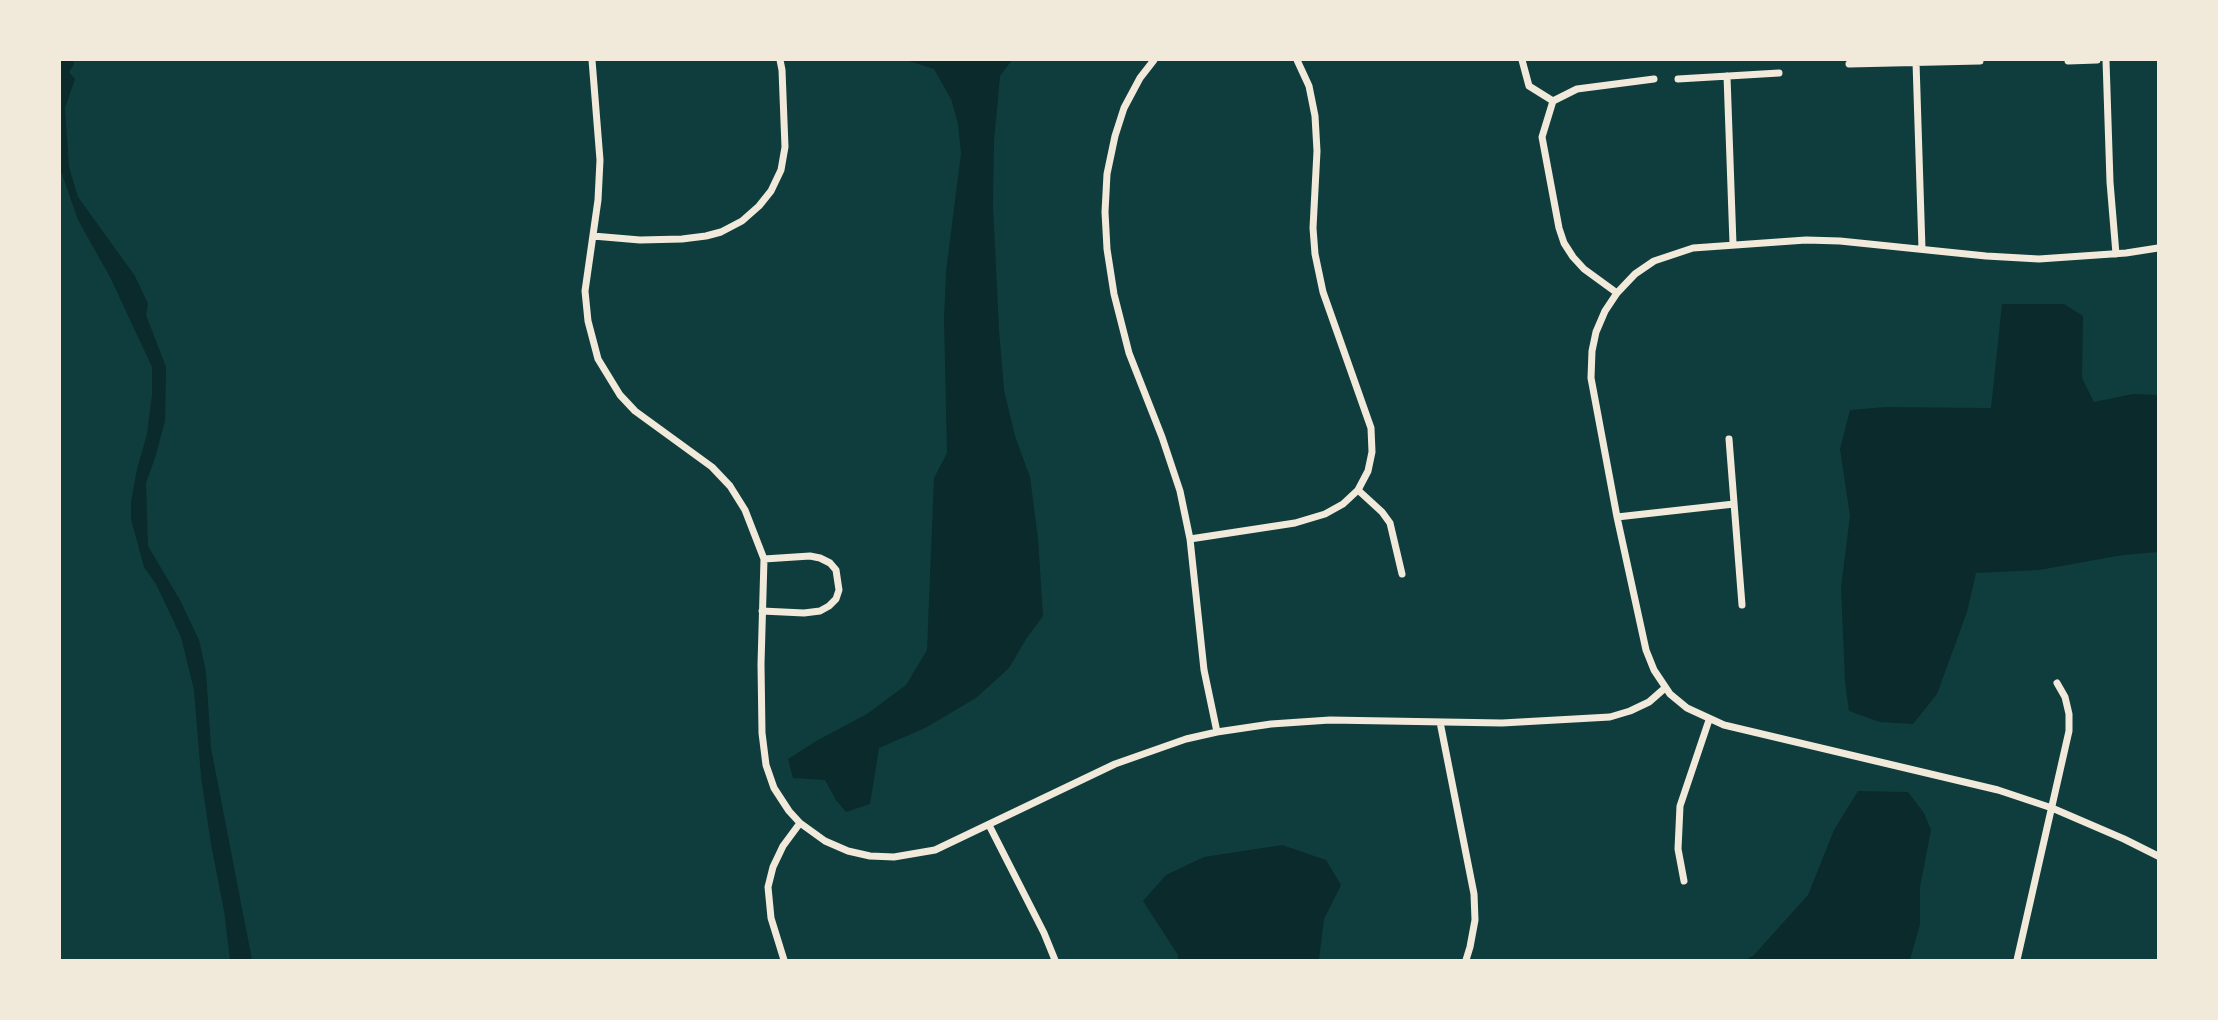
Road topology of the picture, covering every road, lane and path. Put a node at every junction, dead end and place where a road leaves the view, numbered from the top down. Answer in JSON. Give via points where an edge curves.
{"nodes":[{"id":1,"x":592,"y":60,"type":"edge"},
{"id":2,"x":780,"y":60,"type":"edge"},
{"id":3,"x":1154,"y":60,"type":"edge"},
{"id":4,"x":1297,"y":60,"type":"edge"},
{"id":5,"x":1522,"y":60,"type":"edge"},
{"id":6,"x":2097,"y":60,"type":"edge"},
{"id":7,"x":2106,"y":60,"type":"edge"},
{"id":8,"x":1980,"y":61,"type":"edge"},
{"id":9,"x":2068,"y":61,"type":"edge"},
{"id":10,"x":1916,"y":62,"type":"junction"},
{"id":11,"x":1849,"y":64,"type":"dead end"},
{"id":12,"x":1779,"y":74,"type":"dead end"},
{"id":13,"x":1727,"y":76,"type":"junction"},
{"id":14,"x":1654,"y":79,"type":"dead end"},
{"id":15,"x":1678,"y":79,"type":"dead end"},
{"id":16,"x":1553,"y":101,"type":"junction"},
{"id":17,"x":593,"y":236,"type":"junction"},
{"id":18,"x":1733,"y":244,"type":"junction"},
{"id":19,"x":1922,"y":248,"type":"junction"},
{"id":20,"x":2158,"y":248,"type":"edge"},
{"id":21,"x":2116,"y":254,"type":"junction"},
{"id":22,"x":1617,"y":293,"type":"junction"},
{"id":23,"x":1729,"y":439,"type":"dead end"},
{"id":24,"x":1358,"y":490,"type":"junction"},
{"id":25,"x":1734,"y":504,"type":"junction"},
{"id":26,"x":1617,"y":517,"type":"junction"},
{"id":27,"x":1191,"y":538,"type":"junction"},
{"id":28,"x":764,"y":559,"type":"junction"},
{"id":29,"x":1402,"y":574,"type":"dead end"},
{"id":30,"x":1742,"y":605,"type":"dead end"},
{"id":31,"x":762,"y":611,"type":"junction"},
{"id":32,"x":2057,"y":683,"type":"dead end"},
{"id":33,"x":1665,"y":688,"type":"junction"},
{"id":34,"x":1709,"y":720,"type":"junction"},
{"id":35,"x":1440,"y":722,"type":"junction"},
{"id":36,"x":1217,"y":732,"type":"junction"},
{"id":37,"x":2052,"y":808,"type":"junction"},
{"id":38,"x":800,"y":823,"type":"junction"},
{"id":39,"x":989,"y":825,"type":"junction"},
{"id":40,"x":2158,"y":856,"type":"edge"},
{"id":41,"x":1684,"y":881,"type":"dead end"},
{"id":42,"x":784,"y":961,"type":"edge"},
{"id":43,"x":1055,"y":961,"type":"edge"},
{"id":44,"x":1466,"y":961,"type":"edge"},
{"id":45,"x":2017,"y":961,"type":"edge"}],
"edges":[{"from":1,"to":17,"type":"street","via":[[600,160]]},
{"from":2,"to":17,"type":"street","via":[[785,148],[781,170],[760,206],[742,221],[706,236],[640,240]]},
{"from":3,"to":27,"type":"street","via":[[1124,108],[1115,136],[1107,174],[1107,249],[1129,353],[1176,480]]},
{"from":4,"to":24,"type":"street","via":[[1315,116],[1315,254],[1323,292],[1371,428],[1372,452]]},
{"from":5,"to":16,"type":"street","via":[[1529,86]]},
{"from":6,"to":9,"type":"street"},
{"from":7,"to":21,"type":"street"},
{"from":8,"to":10,"type":"street"},
{"from":10,"to":11,"type":"street"},
{"from":10,"to":19,"type":"street"},
{"from":12,"to":13,"type":"street"},
{"from":13,"to":15,"type":"street"},
{"from":13,"to":18,"type":"street"},
{"from":14,"to":16,"type":"street","via":[[1577,89]]},
{"from":16,"to":22,"type":"street","via":[[1542,137],[1559,228],[1573,257]]},
{"from":17,"to":28,"type":"street","via":[[585,291],[588,321],[603,370],[635,411],[701,457],[730,486],[746,510]]},
{"from":18,"to":19,"type":"street","via":[[1840,241]]},
{"from":18,"to":22,"type":"street","via":[[1693,248],[1654,261]]},
{"from":19,"to":21,"type":"street","via":[[2039,259]]},
{"from":20,"to":21,"type":"street"},
{"from":22,"to":26,"type":"street","via":[[1596,332],[1591,378]]},
{"from":23,"to":25,"type":"street"},
{"from":24,"to":27,"type":"street","via":[[1343,505],[1305,520]]},
{"from":24,"to":29,"type":"street","via":[[1390,523]]},
{"from":25,"to":26,"type":"street"},
{"from":25,"to":30,"type":"street"},
{"from":26,"to":33,"type":"street","via":[[1646,650]]},
{"from":27,"to":36,"type":"street","via":[[1204,670]]},
{"from":28,"to":31,"type":"street"},
{"from":28,"to":31,"type":"street","via":[[820,558],[836,570],[839,590],[836,599],[820,611]]},
{"from":31,"to":38,"type":"street","via":[[766,765],[774,788]]},
{"from":32,"to":37,"type":"street","via":[[2069,713],[2069,731]]},
{"from":33,"to":34,"type":"street"},
{"from":33,"to":35,"type":"street","via":[[1649,702],[1610,716]]},
{"from":34,"to":37,"type":"street","via":[[1985,787]]},
{"from":34,"to":41,"type":"street","via":[[1681,806],[1678,849]]},
{"from":35,"to":36,"type":"street","via":[[1330,720]]},
{"from":35,"to":44,"type":"street","via":[[1474,894],[1475,920]]},
{"from":36,"to":39,"type":"street","via":[[1115,764]]},
{"from":37,"to":40,"type":"street"},
{"from":37,"to":45,"type":"street"},
{"from":38,"to":39,"type":"street","via":[[848,851],[894,857],[935,850]]},
{"from":38,"to":42,"type":"street","via":[[783,846],[768,887],[771,918]]},
{"from":39,"to":43,"type":"street"}]}
